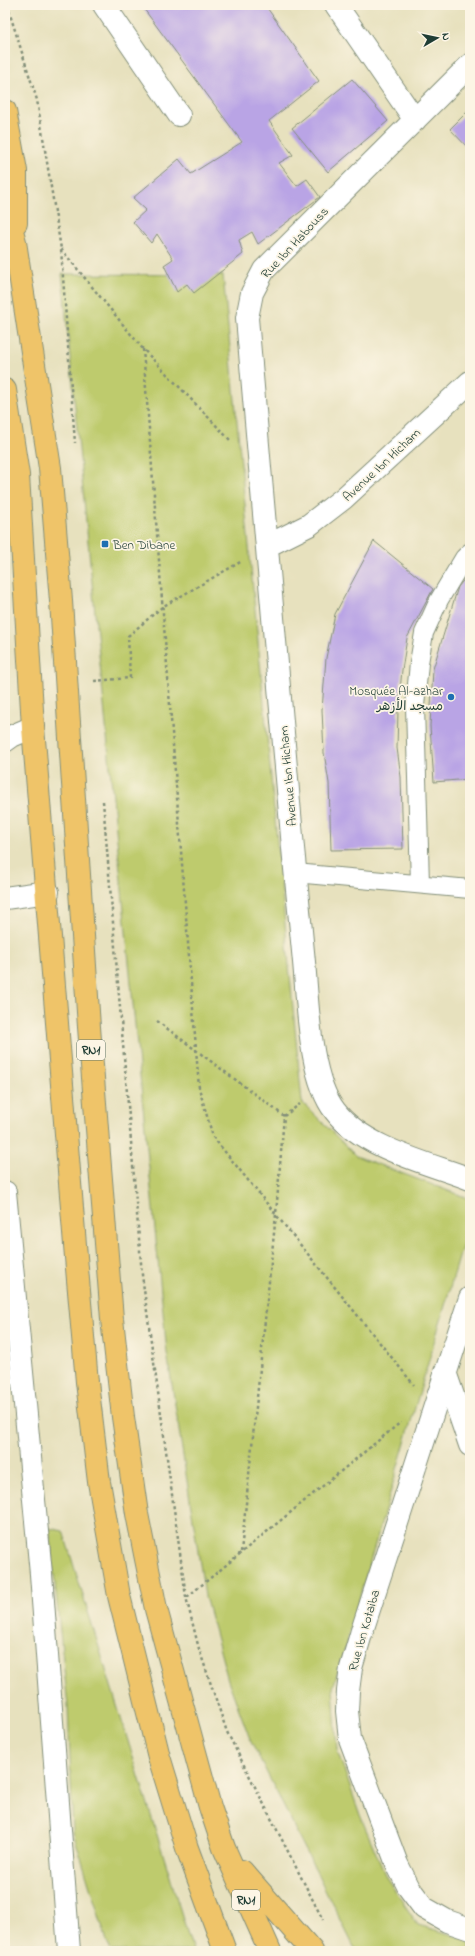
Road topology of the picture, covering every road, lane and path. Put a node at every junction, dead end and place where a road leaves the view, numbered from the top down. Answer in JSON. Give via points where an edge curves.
{"nodes":[{"id":1,"x":7,"y":5,"type":"edge"},
{"id":2,"x":104,"y":5,"type":"edge"},
{"id":3,"x":336,"y":5,"type":"edge"},
{"id":4,"x":470,"y":65,"type":"edge"},
{"id":5,"x":5,"y":111,"type":"edge"},
{"id":6,"x":179,"y":115,"type":"dead end"},
{"id":7,"x":415,"y":120,"type":"junction"},
{"id":8,"x":5,"y":204,"type":"edge"},
{"id":9,"x":15,"y":242,"type":"junction"},
{"id":10,"x":61,"y":249,"type":"junction"},
{"id":11,"x":143,"y":349,"type":"junction"},
{"id":12,"x":470,"y":382,"type":"edge"},
{"id":13,"x":5,"y":390,"type":"edge"},
{"id":14,"x":76,"y":445,"type":"dead end"},
{"id":15,"x":261,"y":472,"type":"junction"},
{"id":16,"x":267,"y":546,"type":"junction"},
{"id":17,"x":470,"y":552,"type":"edge"},
{"id":18,"x":162,"y":607,"type":"junction"},
{"id":19,"x":94,"y":688,"type":"dead end"},
{"id":20,"x":33,"y":727,"type":"junction"},
{"id":21,"x":5,"y":741,"type":"edge"},
{"id":22,"x":103,"y":800,"type":"dead end"},
{"id":23,"x":296,"y":873,"type":"junction"},
{"id":24,"x":420,"y":884,"type":"junction"},
{"id":25,"x":470,"y":889,"type":"edge"},
{"id":26,"x":48,"y":892,"type":"junction"},
{"id":27,"x":5,"y":898,"type":"edge"},
{"id":28,"x":157,"y":1021,"type":"dead end"},
{"id":29,"x":196,"y":1050,"type":"junction"},
{"id":30,"x":322,"y":1086,"type":"junction"},
{"id":31,"x":284,"y":1116,"type":"junction"},
{"id":32,"x":470,"y":1179,"type":"edge"},
{"id":33,"x":5,"y":1192,"type":"edge"},
{"id":34,"x":276,"y":1214,"type":"junction"},
{"id":35,"x":6,"y":1224,"type":"edge"},
{"id":36,"x":470,"y":1298,"type":"edge"},
{"id":37,"x":442,"y":1381,"type":"junction"},
{"id":38,"x":402,"y":1421,"type":"dead end"},
{"id":39,"x":470,"y":1445,"type":"edge"},
{"id":40,"x":241,"y":1552,"type":"junction"},
{"id":41,"x":186,"y":1597,"type":"junction"},
{"id":42,"x":224,"y":1848,"type":"junction"},
{"id":43,"x":325,"y":1923,"type":"dead end"},
{"id":44,"x":470,"y":1929,"type":"edge"},
{"id":45,"x":69,"y":1951,"type":"edge"},
{"id":46,"x":225,"y":1951,"type":"edge"},
{"id":47,"x":270,"y":1951,"type":"edge"},
{"id":48,"x":312,"y":1951,"type":"edge"}],
"edges":[{"from":1,"to":10,"type":"path","via":[[37,100]]},
{"from":2,"to":6,"type":"street"},
{"from":3,"to":7,"type":"street"},
{"from":4,"to":7,"type":"street","name":"Rue Ibn Habouss"},
{"from":5,"to":9,"type":"highway","via":[[16,171]]},
{"from":7,"to":15,"type":"street","name":"Rue Ibn Habouss","via":[[264,270],[252,293],[248,318]]},
{"from":8,"to":9,"type":"highway","number":"RN1"},
{"from":9,"to":42,"type":"highway","number":"RN1","via":[[50,468],[90,1035],[123,1417],[137,1514],[156,1609],[188,1729]]},
{"from":10,"to":11,"type":"path"},
{"from":10,"to":14,"type":"path"},
{"from":11,"to":15,"type":"path"},
{"from":11,"to":18,"type":"path"},
{"from":12,"to":16,"type":"street","name":"Avenue Ibn Hicham","via":[[344,498],[309,525]]},
{"from":13,"to":20,"type":"highway","number":"RN1","via":[[18,475]]},
{"from":15,"to":16,"type":"street","name":"Rue Ibn Habouss"},
{"from":16,"to":18,"type":"path"},
{"from":16,"to":23,"type":"street","name":"Avenue Ibn Hicham"},
{"from":17,"to":24,"type":"lane","via":[[439,600],[424,633],[419,663],[415,706]]},
{"from":18,"to":19,"type":"path","via":[[128,636],[130,678],[93,681]]},
{"from":18,"to":29,"type":"path"},
{"from":20,"to":21,"type":"street"},
{"from":20,"to":26,"type":"highway","number":"RN1"},
{"from":22,"to":41,"type":"path","via":[[142,1275]]},
{"from":23,"to":24,"type":"lane"},
{"from":23,"to":30,"type":"street","name":"Avenue Ibn Hicham","via":[[308,1010]]},
{"from":24,"to":25,"type":"lane"},
{"from":26,"to":27,"type":"street"},
{"from":26,"to":46,"type":"highway","number":"RN1","via":[[76,1257],[99,1482],[119,1596],[159,1757],[187,1848]]},
{"from":28,"to":29,"type":"path"},
{"from":29,"to":31,"type":"path"},
{"from":29,"to":34,"type":"path","via":[[199,1088],[213,1137]]},
{"from":30,"to":31,"type":"path"},
{"from":30,"to":32,"type":"street","name":"Avenue Ibn Hicham","via":[[334,1110],[356,1132],[392,1150]]},
{"from":31,"to":34,"type":"path"},
{"from":33,"to":35,"type":"street"},
{"from":34,"to":37,"type":"path","via":[[427,1401]]},
{"from":34,"to":40,"type":"path"},
{"from":35,"to":45,"type":"street","via":[[41,1574]]},
{"from":36,"to":37,"type":"street","name":"Rue Ibn Kotaiba"},
{"from":37,"to":39,"type":"street"},
{"from":37,"to":44,"type":"street","name":"Rue Ibn Kotaiba","via":[[351,1668],[347,1711],[350,1739],[397,1864],[409,1888],[424,1908],[447,1921]]},
{"from":38,"to":40,"type":"path"},
{"from":40,"to":41,"type":"path"},
{"from":41,"to":43,"type":"path","via":[[199,1648],[227,1732]]},
{"from":42,"to":47,"type":"highway","number":"RN1"},
{"from":42,"to":48,"type":"highway","via":[[258,1891]]}]}
